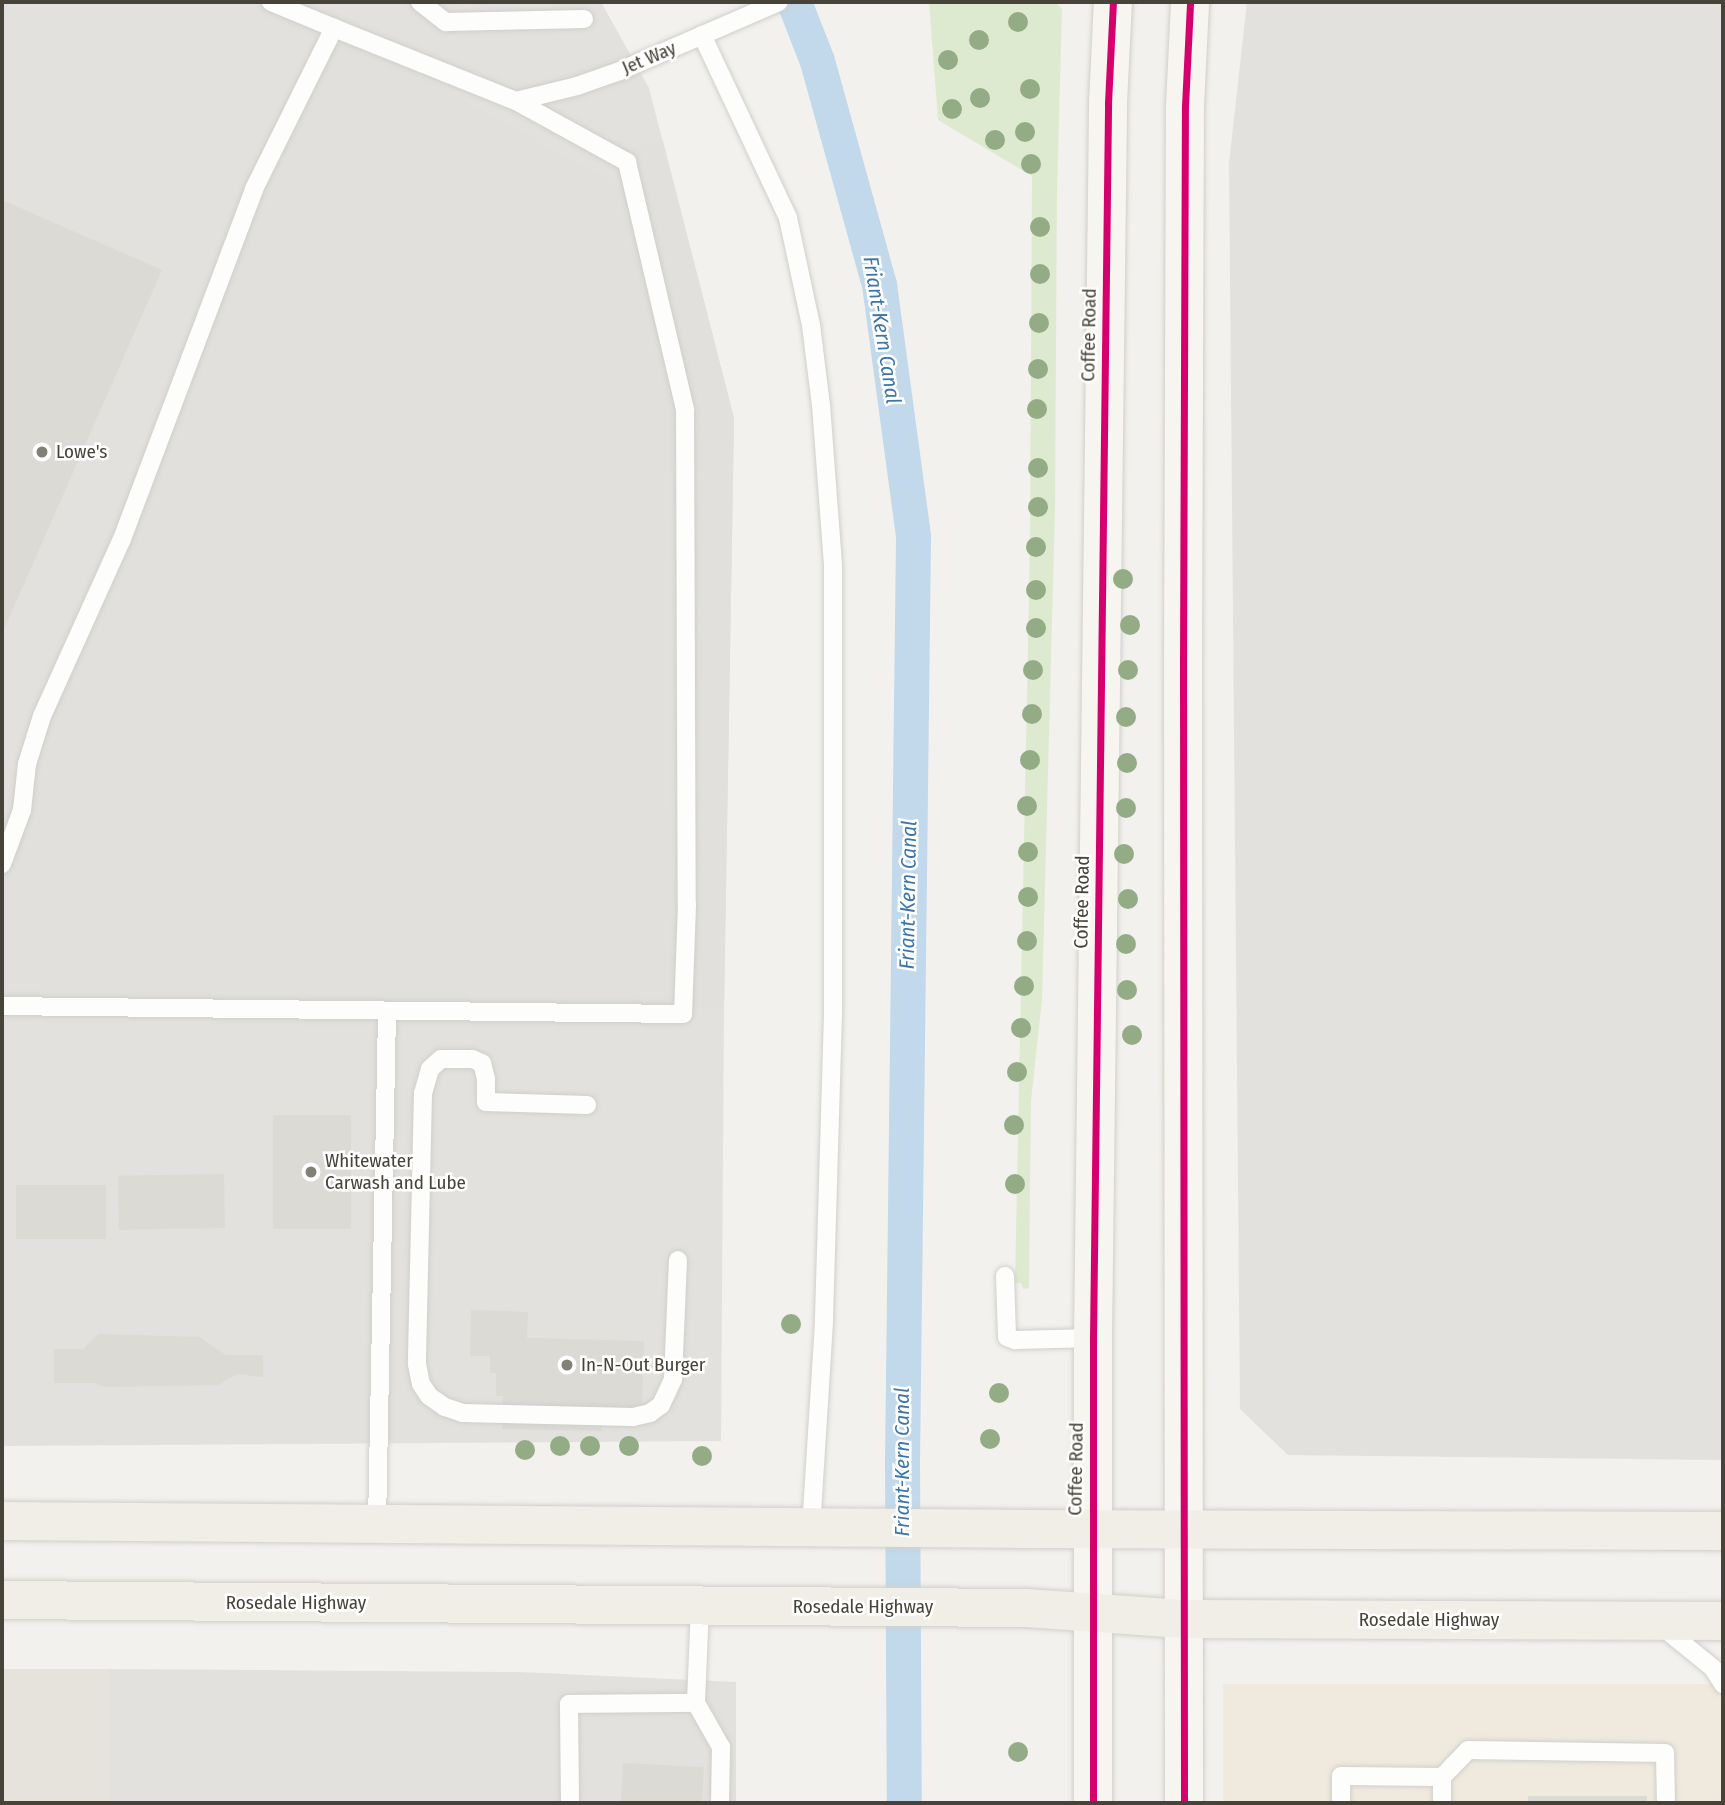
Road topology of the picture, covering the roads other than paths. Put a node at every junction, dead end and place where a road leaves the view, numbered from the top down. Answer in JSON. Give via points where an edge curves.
{"nodes":[{"id":1,"x":271,"y":2,"type":"edge"},
{"id":2,"x":420,"y":2,"type":"edge"},
{"id":3,"x":779,"y":2,"type":"edge"},
{"id":4,"x":1113,"y":2,"type":"edge"},
{"id":5,"x":1190,"y":2,"type":"edge"},
{"id":6,"x":302,"y":8,"type":"edge"},
{"id":7,"x":584,"y":19,"type":"dead end"},
{"id":8,"x":334,"y":28,"type":"junction"},
{"id":9,"x":702,"y":35,"type":"junction"},
{"id":10,"x":516,"y":101,"type":"junction"},
{"id":11,"x":2,"y":864,"type":"edge"},
{"id":12,"x":2,"y":1006,"type":"edge"},
{"id":13,"x":387,"y":1012,"type":"junction"},
{"id":14,"x":587,"y":1105,"type":"dead end"},
{"id":15,"x":678,"y":1260,"type":"dead end"},
{"id":16,"x":1005,"y":1276,"type":"dead end"},
{"id":17,"x":1093,"y":1338,"type":"junction"},
{"id":18,"x":2,"y":1521,"type":"edge"},
{"id":19,"x":377,"y":1524,"type":"junction"},
{"id":20,"x":811,"y":1526,"type":"junction"},
{"id":21,"x":1184,"y":1528,"type":"junction"},
{"id":22,"x":1091,"y":1529,"type":"junction"},
{"id":23,"x":1723,"y":1531,"type":"edge"},
{"id":24,"x":2,"y":1600,"type":"edge"},
{"id":25,"x":700,"y":1606,"type":"junction"},
{"id":26,"x":1092,"y":1614,"type":"junction"},
{"id":27,"x":1183,"y":1619,"type":"junction"},
{"id":28,"x":1655,"y":1621,"type":"junction"},
{"id":29,"x":1723,"y":1621,"type":"edge"},
{"id":30,"x":1723,"y":1684,"type":"edge"},
{"id":31,"x":696,"y":1703,"type":"junction"},
{"id":32,"x":1442,"y":1777,"type":"junction"},
{"id":33,"x":570,"y":1803,"type":"edge"},
{"id":34,"x":720,"y":1803,"type":"edge"},
{"id":35,"x":1093,"y":1803,"type":"edge"},
{"id":36,"x":1184,"y":1803,"type":"edge"},
{"id":37,"x":1340,"y":1803,"type":"edge"},
{"id":38,"x":1441,"y":1803,"type":"edge"},
{"id":39,"x":1665,"y":1803,"type":"edge"}],
"edges":[{"from":1,"to":6,"type":"lane"},
{"from":2,"to":7,"type":"lane","via":[[446,22]]},
{"from":3,"to":9,"type":"lane","name":"Jet Way"},
{"from":4,"to":17,"type":"main road","name":"Coffee Road"},
{"from":5,"to":21,"type":"main road","via":[[1185,120]]},
{"from":6,"to":8,"type":"lane"},
{"from":8,"to":10,"type":"lane"},
{"from":8,"to":11,"type":"lane","via":[[254,189],[122,539],[42,716],[27,764],[22,810]]},
{"from":9,"to":10,"type":"lane","name":"Jet Way","via":[[598,78]]},
{"from":9,"to":20,"type":"lane","via":[[788,218],[811,325],[821,405],[832,566],[832,1014],[824,1322]]},
{"from":10,"to":13,"type":"lane","via":[[627,162],[685,410],[684,1014]]},
{"from":12,"to":13,"type":"lane"},
{"from":13,"to":19,"type":"lane"},
{"from":14,"to":15,"type":"lane","via":[[486,1102],[482,1063],[441,1059],[430,1069],[425,1080],[417,1364],[421,1384],[429,1396],[462,1413],[634,1417],[650,1413],[661,1405],[673,1379]]},
{"from":16,"to":17,"type":"lane","via":[[1007,1337]]},
{"from":17,"to":22,"type":"main road","name":"Coffee Road"},
{"from":18,"to":19,"type":"main road"},
{"from":19,"to":20,"type":"main road"},
{"from":20,"to":22,"type":"main road"},
{"from":21,"to":22,"type":"main road"},
{"from":21,"to":23,"type":"main road"},
{"from":21,"to":27,"type":"main road"},
{"from":22,"to":26,"type":"main road","name":"Coffee Road"},
{"from":24,"to":25,"type":"main road","name":"Rosedale Highway"},
{"from":25,"to":26,"type":"main road","name":"Rosedale Highway","via":[[998,1608]]},
{"from":25,"to":31,"type":"lane"},
{"from":26,"to":27,"type":"main road","name":"Rosedale Highway"},
{"from":26,"to":35,"type":"main road","name":"Coffee Road"},
{"from":27,"to":28,"type":"main road","name":"Rosedale Highway"},
{"from":27,"to":36,"type":"main road"},
{"from":28,"to":29,"type":"main road","name":"Rosedale Highway"},
{"from":28,"to":30,"type":"lane","via":[[1713,1668]]},
{"from":31,"to":33,"type":"lane","via":[[569,1704]]},
{"from":31,"to":34,"type":"lane","via":[[720,1747]]},
{"from":32,"to":37,"type":"lane","via":[[1341,1776]]},
{"from":32,"to":38,"type":"lane"},
{"from":32,"to":39,"type":"lane","via":[[1468,1750],[1665,1752]]}]}
